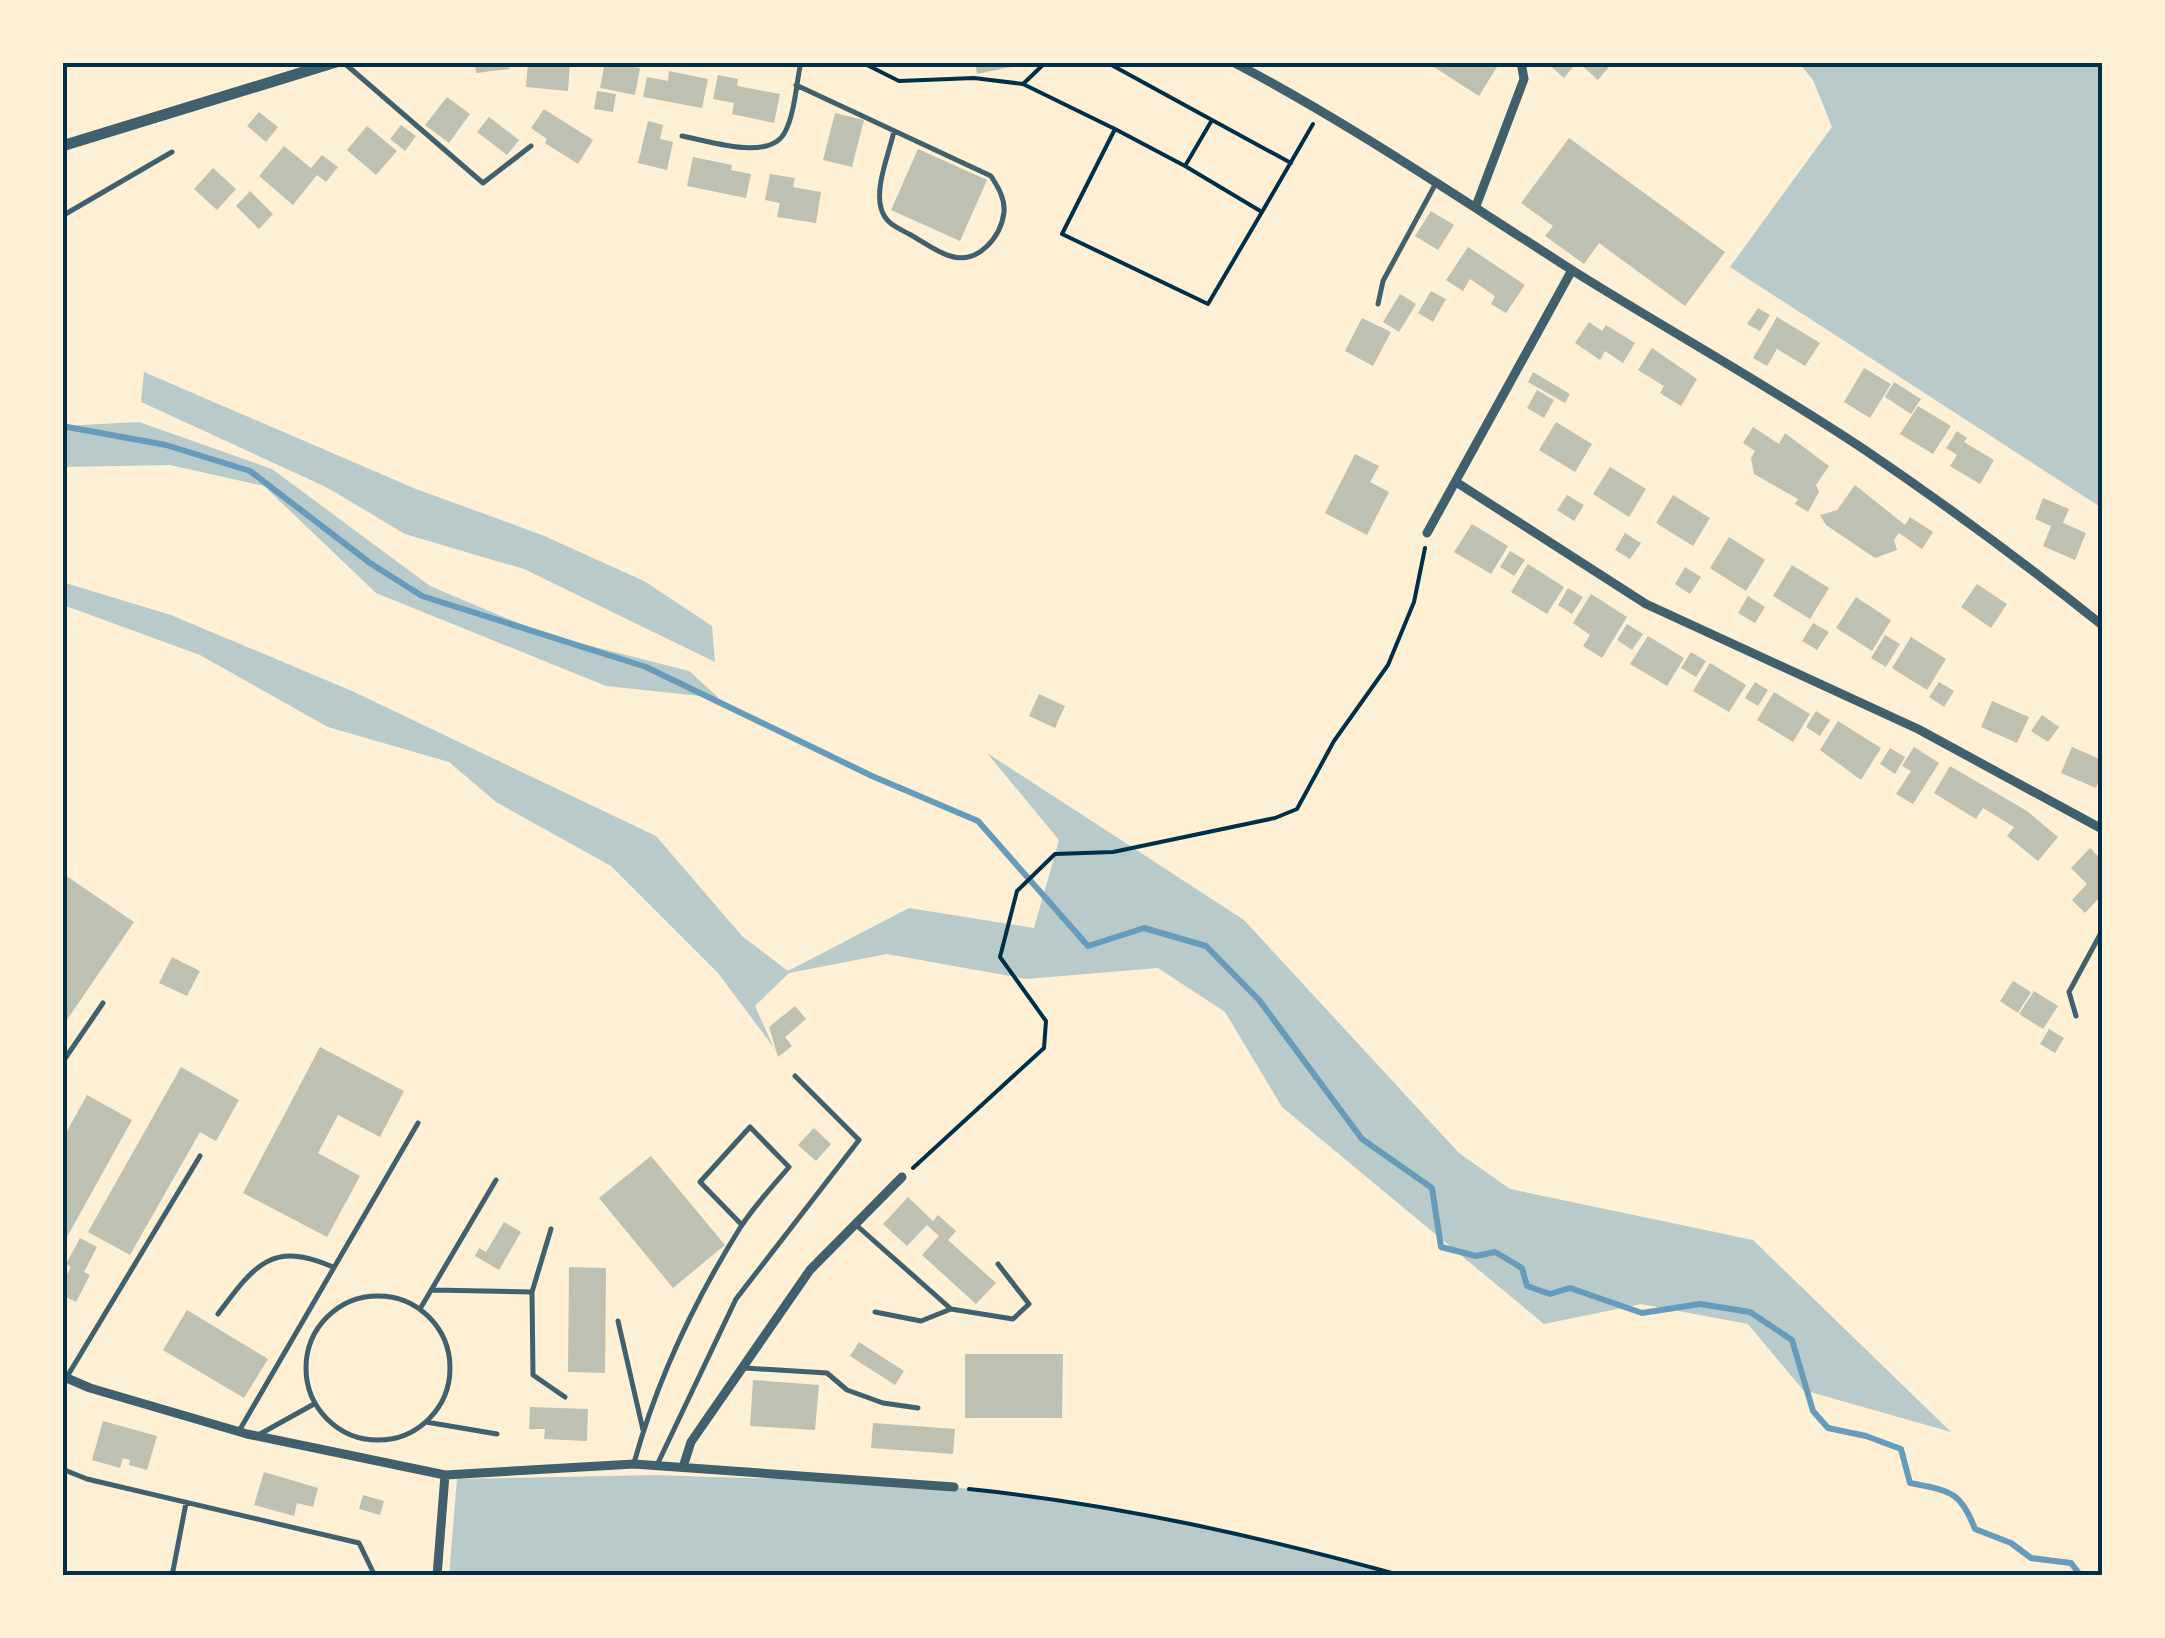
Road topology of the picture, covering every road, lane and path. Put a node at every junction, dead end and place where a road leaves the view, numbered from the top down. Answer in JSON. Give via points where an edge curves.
{"nodes":[{"id":1,"x":800,"y":62,"type":"edge"},
{"id":2,"x":861,"y":62,"type":"edge"},
{"id":3,"x":1046,"y":62,"type":"edge"},
{"id":4,"x":1106,"y":62,"type":"edge"},
{"id":5,"x":1233,"y":62,"type":"edge"},
{"id":6,"x":1521,"y":62,"type":"edge"},
{"id":7,"x":330,"y":63,"type":"edge"},
{"id":8,"x":1024,"y":84,"type":"junction"},
{"id":9,"x":796,"y":85,"type":"junction"},
{"id":10,"x":1212,"y":120,"type":"junction"},
{"id":11,"x":1313,"y":124,"type":"dead end"},
{"id":12,"x":1115,"y":129,"type":"junction"},
{"id":13,"x":894,"y":131,"type":"junction"},
{"id":14,"x":682,"y":136,"type":"dead end"},
{"id":15,"x":62,"y":146,"type":"edge"},
{"id":16,"x":532,"y":146,"type":"dead end"},
{"id":17,"x":172,"y":152,"type":"dead end"},
{"id":18,"x":1291,"y":163,"type":"junction"},
{"id":19,"x":1184,"y":166,"type":"junction"},
{"id":20,"x":1436,"y":183,"type":"junction"},
{"id":21,"x":1476,"y":206,"type":"junction"},
{"id":22,"x":1262,"y":212,"type":"junction"},
{"id":23,"x":62,"y":216,"type":"edge"},
{"id":24,"x":1572,"y":270,"type":"junction"},
{"id":25,"x":1378,"y":304,"type":"dead end"},
{"id":26,"x":1456,"y":482,"type":"junction"},
{"id":27,"x":1428,"y":533,"type":"joint"},
{"id":28,"x":2102,"y":625,"type":"edge"},
{"id":29,"x":2102,"y":830,"type":"edge"},
{"id":30,"x":2102,"y":931,"type":"edge"},
{"id":31,"x":103,"y":1003,"type":"dead end"},
{"id":32,"x":2076,"y":1016,"type":"dead end"},
{"id":33,"x":62,"y":1063,"type":"edge"},
{"id":34,"x":795,"y":1076,"type":"dead end"},
{"id":35,"x":418,"y":1123,"type":"dead end"},
{"id":36,"x":200,"y":1156,"type":"dead end"},
{"id":37,"x":902,"y":1178,"type":"joint"},
{"id":38,"x":496,"y":1180,"type":"dead end"},
{"id":39,"x":742,"y":1224,"type":"junction"},
{"id":40,"x":855,"y":1224,"type":"junction"},
{"id":41,"x":551,"y":1228,"type":"dead end"},
{"id":42,"x":998,"y":1264,"type":"dead end"},
{"id":43,"x":334,"y":1268,"type":"junction"},
{"id":44,"x":432,"y":1290,"type":"junction"},
{"id":45,"x":532,"y":1292,"type":"junction"},
{"id":46,"x":420,"y":1309,"type":"junction"},
{"id":47,"x":951,"y":1309,"type":"junction"},
{"id":48,"x":875,"y":1312,"type":"dead end"},
{"id":49,"x":218,"y":1314,"type":"dead end"},
{"id":50,"x":618,"y":1321,"type":"dead end"},
{"id":51,"x":742,"y":1368,"type":"junction"},
{"id":52,"x":63,"y":1380,"type":"edge"},
{"id":53,"x":566,"y":1397,"type":"dead end"},
{"id":54,"x":314,"y":1404,"type":"junction"},
{"id":55,"x":918,"y":1408,"type":"dead end"},
{"id":56,"x":426,"y":1422,"type":"junction"},
{"id":57,"x":239,"y":1432,"type":"junction"},
{"id":58,"x":643,"y":1432,"type":"junction"},
{"id":59,"x":496,"y":1434,"type":"dead end"},
{"id":60,"x":258,"y":1436,"type":"junction"},
{"id":61,"x":634,"y":1464,"type":"junction"},
{"id":62,"x":657,"y":1466,"type":"junction"},
{"id":63,"x":683,"y":1467,"type":"junction"},
{"id":64,"x":62,"y":1469,"type":"edge"},
{"id":65,"x":444,"y":1475,"type":"junction"},
{"id":66,"x":954,"y":1487,"type":"joint"},
{"id":67,"x":186,"y":1502,"type":"junction"},
{"id":68,"x":172,"y":1576,"type":"edge"},
{"id":69,"x":375,"y":1576,"type":"edge"},
{"id":70,"x":437,"y":1576,"type":"edge"},
{"id":71,"x":1403,"y":1576,"type":"edge"}],
"edges":[{"from":1,"to":9,"type":"lane"},
{"from":2,"to":8,"type":"path","via":[[899,81]]},
{"from":3,"to":8,"type":"path"},
{"from":4,"to":10,"type":"path"},
{"from":5,"to":20,"type":"street"},
{"from":6,"to":21,"type":"street","via":[[1524,79]]},
{"from":7,"to":15,"type":"street"},
{"from":7,"to":16,"type":"lane","via":[[483,183]]},
{"from":8,"to":12,"type":"path"},
{"from":9,"to":13,"type":"lane"},
{"from":9,"to":14,"type":"lane","via":[[786,131],[763,150]]},
{"from":10,"to":18,"type":"path"},
{"from":10,"to":19,"type":"path"},
{"from":11,"to":18,"type":"path"},
{"from":12,"to":19,"type":"path"},
{"from":12,"to":22,"type":"path","via":[[1062,234],[1208,304]]},
{"from":13,"to":13,"type":"lane","via":[[991,176],[1004,210],[989,246],[953,257],[887,222],[881,186]]},
{"from":17,"to":23,"type":"lane"},
{"from":18,"to":22,"type":"path"},
{"from":19,"to":22,"type":"path"},
{"from":20,"to":21,"type":"street"},
{"from":20,"to":25,"type":"lane","via":[[1383,281]]},
{"from":21,"to":24,"type":"street"},
{"from":24,"to":26,"type":"street"},
{"from":24,"to":28,"type":"street","via":[[1864,450]]},
{"from":26,"to":27,"type":"street"},
{"from":26,"to":29,"type":"street","via":[[1646,604],[1918,729]]},
{"from":27,"to":37,"type":"path","via":[[1414,602],[1388,665],[1297,808],[1113,852],[1055,854],[1018,891],[1000,957],[1046,1021],[1044,1048]]},
{"from":30,"to":32,"type":"lane","via":[[2069,992]]},
{"from":31,"to":33,"type":"lane"},
{"from":34,"to":62,"type":"lane","via":[[859,1140],[736,1299]]},
{"from":35,"to":43,"type":"lane"},
{"from":36,"to":52,"type":"lane"},
{"from":37,"to":40,"type":"street"},
{"from":38,"to":44,"type":"lane"},
{"from":39,"to":39,"type":"lane","via":[[700,1182],[750,1127],[790,1166]]},
{"from":39,"to":58,"type":"lane","via":[[684,1330]]},
{"from":40,"to":47,"type":"lane"},
{"from":40,"to":51,"type":"street","via":[[810,1270]]},
{"from":41,"to":45,"type":"lane"},
{"from":42,"to":47,"type":"lane","via":[[1029,1304],[1013,1319]]},
{"from":43,"to":49,"type":"lane","via":[[306,1255],[280,1255],[264,1262]]},
{"from":43,"to":57,"type":"lane"},
{"from":44,"to":45,"type":"lane"},
{"from":44,"to":46,"type":"lane"},
{"from":45,"to":53,"type":"lane","via":[[534,1375]]},
{"from":46,"to":54,"type":"lane","via":[[390,1296],[358,1298],[329,1314],[310,1340],[304,1372]]},
{"from":46,"to":56,"type":"lane","via":[[438,1328],[450,1377]]},
{"from":47,"to":48,"type":"lane","via":[[921,1320]]},
{"from":50,"to":58,"type":"lane"},
{"from":51,"to":55,"type":"lane","via":[[827,1374],[847,1390]]},
{"from":51,"to":63,"type":"street","via":[[690,1442]]},
{"from":52,"to":57,"type":"street"},
{"from":54,"to":56,"type":"lane","via":[[336,1428],[366,1440],[398,1438]]},
{"from":54,"to":60,"type":"lane"},
{"from":56,"to":59,"type":"lane"},
{"from":57,"to":60,"type":"street"},
{"from":58,"to":61,"type":"lane"},
{"from":60,"to":65,"type":"street"},
{"from":61,"to":62,"type":"street"},
{"from":61,"to":65,"type":"street"},
{"from":62,"to":63,"type":"street"},
{"from":63,"to":66,"type":"street"},
{"from":64,"to":67,"type":"lane"},
{"from":65,"to":70,"type":"street"},
{"from":66,"to":71,"type":"path","via":[[1266,1538]]},
{"from":67,"to":68,"type":"lane"},
{"from":67,"to":69,"type":"lane","via":[[359,1543]]}]}
